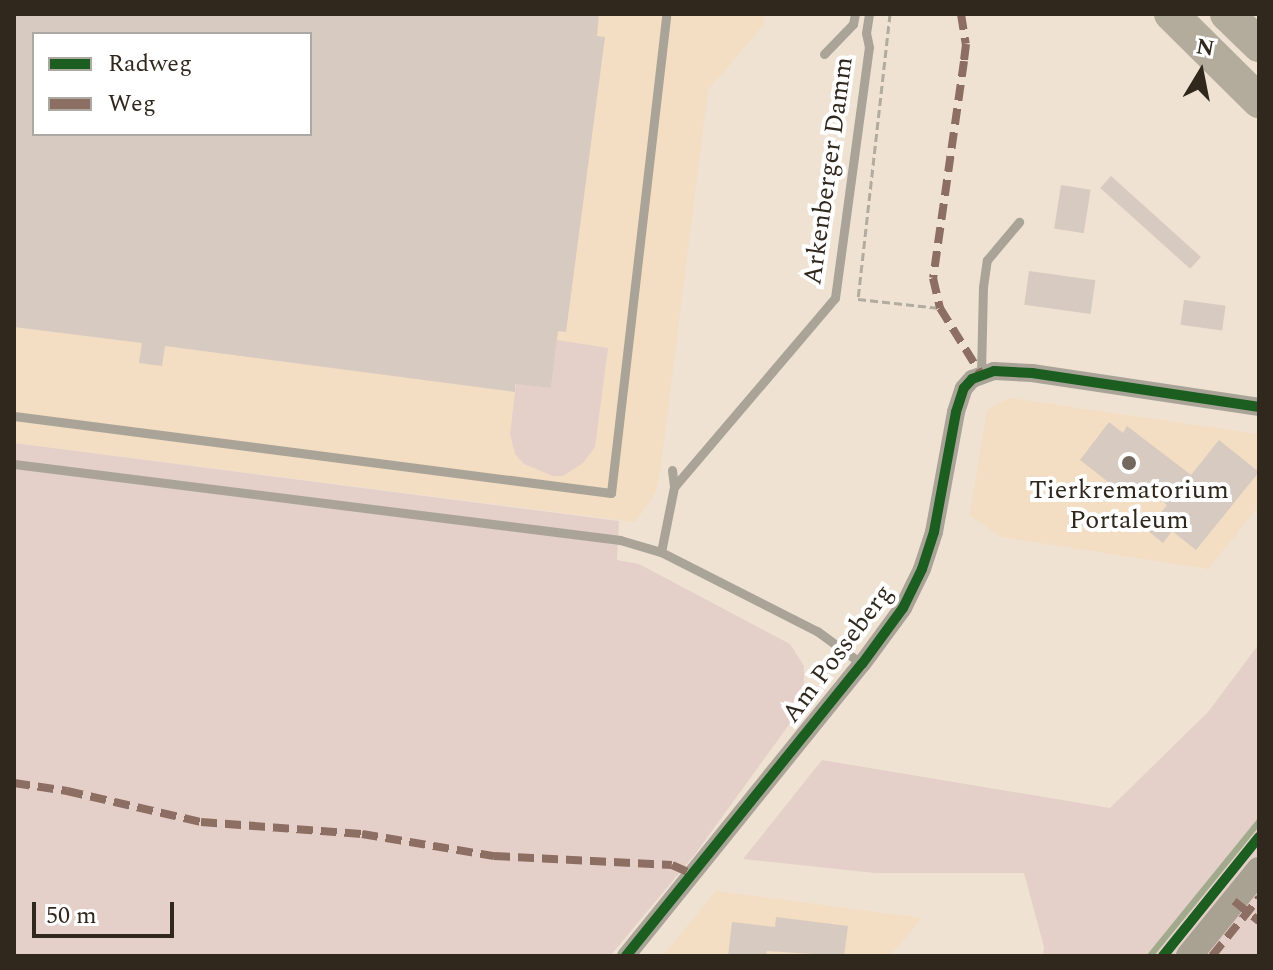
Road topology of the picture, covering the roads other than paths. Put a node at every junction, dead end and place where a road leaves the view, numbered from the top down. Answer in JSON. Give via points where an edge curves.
{"nodes":[{"id":1,"x":666,"y":14,"type":"edge"},
{"id":2,"x":869,"y":14,"type":"edge"},
{"id":3,"x":1171,"y":14,"type":"edge"},
{"id":4,"x":1227,"y":14,"type":"edge"},
{"id":5,"x":854,"y":19,"type":"edge"},
{"id":6,"x":1259,"y":45,"type":"edge"},
{"id":7,"x":824,"y":54,"type":"dead end"},
{"id":8,"x":1259,"y":101,"type":"edge"},
{"id":9,"x":1019,"y":222,"type":"dead end"},
{"id":10,"x":981,"y":374,"type":"junction"},
{"id":11,"x":1259,"y":407,"type":"edge"},
{"id":12,"x":14,"y":416,"type":"edge"},
{"id":13,"x":14,"y":464,"type":"edge"},
{"id":14,"x":672,"y":470,"type":"dead end"},
{"id":15,"x":674,"y":487,"type":"junction"},
{"id":16,"x":661,"y":552,"type":"junction"},
{"id":17,"x":862,"y":664,"type":"junction"},
{"id":18,"x":1259,"y":870,"type":"edge"},
{"id":19,"x":626,"y":956,"type":"edge"},
{"id":20,"x":1189,"y":956,"type":"edge"}],
"edges":[{"from":1,"to":12,"type":"lane","via":[[611,493]]},
{"from":2,"to":15,"type":"lane","name":"Arkenberger Damm","via":[[835,298]]},
{"from":3,"to":8,"type":"highway"},
{"from":4,"to":6,"type":"highway"},
{"from":5,"to":7,"type":"lane"},
{"from":9,"to":10,"type":"lane","via":[[987,260]]},
{"from":10,"to":11,"type":"street","via":[[1008,370]]},
{"from":10,"to":17,"type":"street","name":"Am Posseberg","via":[[959,400],[922,569],[903,608]]},
{"from":13,"to":16,"type":"lane","via":[[620,540]]},
{"from":14,"to":15,"type":"lane"},
{"from":15,"to":16,"type":"lane","name":"Arkenberger Damm"},
{"from":16,"to":17,"type":"lane","via":[[817,631]]},
{"from":17,"to":19,"type":"street","name":"Am Posseberg"},
{"from":18,"to":20,"type":"main road"}]}
